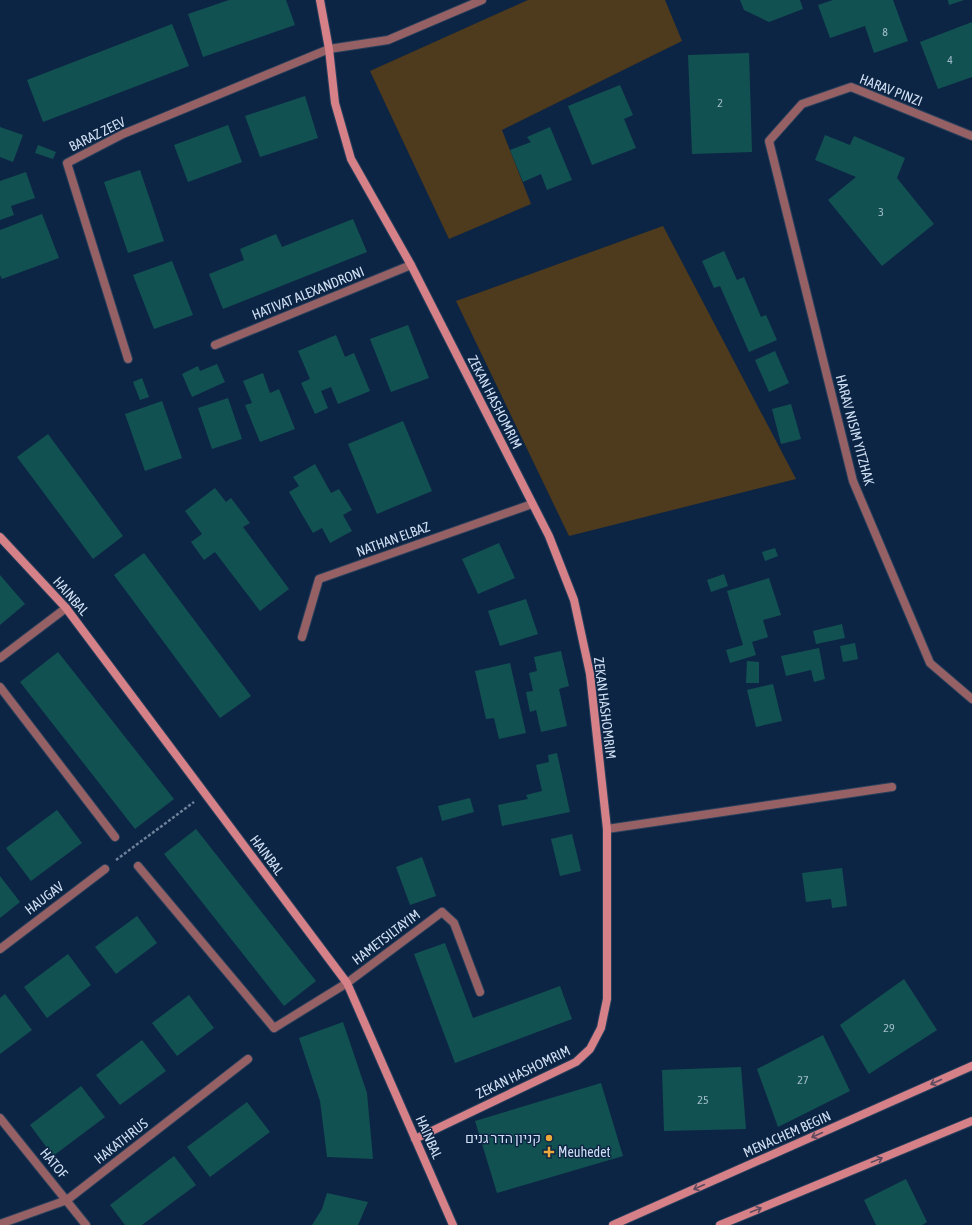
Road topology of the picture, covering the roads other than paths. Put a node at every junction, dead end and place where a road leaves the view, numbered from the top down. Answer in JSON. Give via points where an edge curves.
{"nodes":[{"id":1,"x":320,"y":0,"type":"edge"},
{"id":2,"x":482,"y":0,"type":"edge"},
{"id":3,"x":329,"y":49,"type":"junction"},
{"id":4,"x":972,"y":136,"type":"edge"},
{"id":5,"x":769,"y":141,"type":"joint"},
{"id":6,"x":411,"y":265,"type":"junction"},
{"id":7,"x":215,"y":345,"type":"dead end"},
{"id":8,"x":128,"y":359,"type":"dead end"},
{"id":9,"x":532,"y":504,"type":"junction"},
{"id":10,"x":0,"y":537,"type":"edge"},
{"id":11,"x":66,"y":608,"type":"junction"},
{"id":12,"x":302,"y":637,"type":"dead end"},
{"id":13,"x":0,"y":658,"type":"edge"},
{"id":14,"x":0,"y":687,"type":"edge"},
{"id":15,"x":972,"y":699,"type":"edge"},
{"id":16,"x":892,"y":787,"type":"dead end"},
{"id":17,"x":607,"y":829,"type":"junction"},
{"id":18,"x":115,"y":837,"type":"dead end"},
{"id":19,"x":138,"y":866,"type":"dead end"},
{"id":20,"x":105,"y":869,"type":"road end"},
{"id":21,"x":0,"y":949,"type":"edge"},
{"id":22,"x":347,"y":983,"type":"junction"},
{"id":23,"x":480,"y":992,"type":"dead end"},
{"id":24,"x":248,"y":1059,"type":"dead end"},
{"id":25,"x":972,"y":1066,"type":"edge"},
{"id":26,"x":0,"y":1118,"type":"edge"},
{"id":27,"x":971,"y":1121,"type":"edge"},
{"id":28,"x":415,"y":1139,"type":"junction"},
{"id":29,"x":67,"y":1200,"type":"junction"},
{"id":30,"x":0,"y":1224,"type":"edge"},
{"id":31,"x":86,"y":1225,"type":"edge"},
{"id":32,"x":454,"y":1225,"type":"edge"},
{"id":33,"x":613,"y":1225,"type":"edge"},
{"id":34,"x":720,"y":1225,"type":"edge"}],
"edges":[{"from":1,"to":3,"type":"street","name":"ZEKAN HASHOMRIM"},
{"from":2,"to":3,"type":"street","via":[[388,40]]},
{"from":3,"to":6,"type":"street","name":"ZEKAN HASHOMRIM","via":[[334,103],[351,159]]},
{"from":3,"to":8,"type":"street","name":"BARAZ ZEEV","via":[[123,134],[67,163]]},
{"from":4,"to":5,"type":"street","name":"HARAV PINZI","via":[[851,87],[802,104]]},
{"from":5,"to":15,"type":"street","name":"HARAV NISIM YITZHAK","via":[[853,481],[930,663]]},
{"from":6,"to":7,"type":"street","name":"HATIVAT ALEXANDRONI"},
{"from":6,"to":9,"type":"street","name":"ZEKAN HASHOMRIM"},
{"from":9,"to":12,"type":"street","name":"NATHAN ELBAZ","via":[[319,580]]},
{"from":9,"to":17,"type":"street","name":"ZEKAN HASHOMRIM","via":[[549,536],[574,600],[590,674]]},
{"from":10,"to":11,"type":"street","name":"HAINBAL"},
{"from":11,"to":13,"type":"street"},
{"from":11,"to":22,"type":"street","name":"HAINBAL"},
{"from":14,"to":18,"type":"street"},
{"from":16,"to":17,"type":"street"},
{"from":17,"to":28,"type":"street","name":"ZEKAN HASHOMRIM","via":[[607,999],[601,1028],[590,1048],[576,1062]]},
{"from":19,"to":22,"type":"street","name":"HAMETSILTAYIM","via":[[274,1028]]},
{"from":20,"to":21,"type":"street","name":"HAUGAV"},
{"from":22,"to":23,"type":"street","name":"HAMETSILTAYIM","via":[[442,912],[454,923]]},
{"from":22,"to":28,"type":"street","name":"HAINBAL"},
{"from":24,"to":29,"type":"street","name":"HAKATHRUS"},
{"from":25,"to":33,"type":"street","name":"MENACHEM BEGIN","one_way":true},
{"from":26,"to":29,"type":"street","name":"HATOF"},
{"from":34,"to":27,"type":"street","one_way":true},
{"from":28,"to":32,"type":"street","name":"HAINBAL"},
{"from":29,"to":30,"type":"street","name":"HAKATHRUS"},
{"from":29,"to":31,"type":"street","name":"HATOF"}]}
